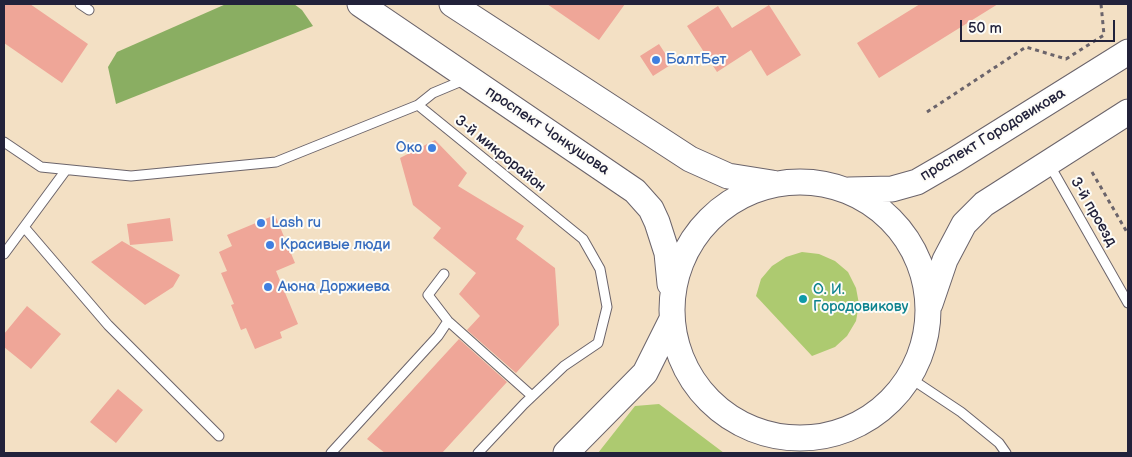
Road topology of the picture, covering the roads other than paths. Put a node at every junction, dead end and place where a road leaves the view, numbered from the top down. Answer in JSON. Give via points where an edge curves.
{"nodes":[{"id":1,"x":80,"y":4,"type":"edge"},
{"id":2,"x":360,"y":4,"type":"edge"},
{"id":3,"x":452,"y":4,"type":"edge"},
{"id":4,"x":89,"y":10,"type":"dead end"},
{"id":5,"x":1128,"y":52,"type":"edge"},
{"id":6,"x":469,"y":78,"type":"junction"},
{"id":7,"x":418,"y":105,"type":"junction"},
{"id":8,"x":1128,"y":112,"type":"edge"},
{"id":9,"x":4,"y":142,"type":"edge"},
{"id":10,"x":1048,"y":162,"type":"junction"},
{"id":11,"x":66,"y":170,"type":"junction"},
{"id":12,"x":774,"y":183,"type":"junction"},
{"id":13,"x":848,"y":190,"type":"junction"},
{"id":14,"x":24,"y":227,"type":"junction"},
{"id":15,"x":4,"y":254,"type":"edge"},
{"id":16,"x":444,"y":274,"type":"dead end"},
{"id":17,"x":1128,"y":303,"type":"edge"},
{"id":18,"x":930,"y":306,"type":"junction"},
{"id":19,"x":672,"y":312,"type":"junction"},
{"id":20,"x":448,"y":321,"type":"junction"},
{"id":21,"x":910,"y":378,"type":"junction"},
{"id":22,"x":532,"y":396,"type":"junction"},
{"id":23,"x":841,"y":433,"type":"junction"},
{"id":24,"x":219,"y":436,"type":"dead end"},
{"id":25,"x":332,"y":453,"type":"edge"},
{"id":26,"x":478,"y":453,"type":"edge"},
{"id":27,"x":566,"y":453,"type":"edge"},
{"id":28,"x":810,"y":453,"type":"edge"},
{"id":29,"x":1006,"y":453,"type":"edge"}],
"edges":[{"from":1,"to":4,"type":"lane"},
{"from":2,"to":6,"type":"main road","name":"проспект Чонкушова"},
{"from":3,"to":12,"type":"main road","via":[[690,159],[728,176]]},
{"from":5,"to":13,"type":"main road","name":"проспект Городовикова","via":[[917,182],[892,190]]},
{"from":6,"to":7,"type":"lane","via":[[433,93]]},
{"from":6,"to":19,"type":"main road","name":"проспект Чонкушова","via":[[635,191],[651,209],[666,253]]},
{"from":7,"to":11,"type":"lane","via":[[276,162],[132,176]]},
{"from":7,"to":22,"type":"lane","name":"3-й микрорайон","via":[[583,239],[600,269],[607,307],[598,343],[564,366]]},
{"from":8,"to":10,"type":"main road"},
{"from":9,"to":11,"type":"lane","via":[[41,167]]},
{"from":10,"to":17,"type":"lane","name":"3-й проезд"},
{"from":10,"to":18,"type":"main road","via":[[984,204],[964,224],[945,260]]},
{"from":11,"to":14,"type":"lane"},
{"from":12,"to":13,"type":"main road","via":[[811,181]]},
{"from":12,"to":19,"type":"main road","via":[[738,196],[708,218],[686,248],[673,284]]},
{"from":13,"to":18,"type":"main road","via":[[880,208],[906,236],[923,270]]},
{"from":14,"to":15,"type":"lane"},
{"from":14,"to":24,"type":"lane","via":[[108,325]]},
{"from":16,"to":20,"type":"lane","via":[[428,295]]},
{"from":18,"to":21,"type":"main road","via":[[925,344]]},
{"from":19,"to":23,"type":"main road","via":[[680,358],[699,390],[726,416],[760,432],[797,439]]},
{"from":19,"to":27,"type":"main road","via":[[645,373]]},
{"from":20,"to":22,"type":"lane"},
{"from":20,"to":25,"type":"lane"},
{"from":21,"to":23,"type":"main road","via":[[881,411]]},
{"from":21,"to":29,"type":"lane","via":[[961,412]]},
{"from":22,"to":26,"type":"lane","name":"3-й микрорайон"},
{"from":23,"to":28,"type":"main road"}]}
